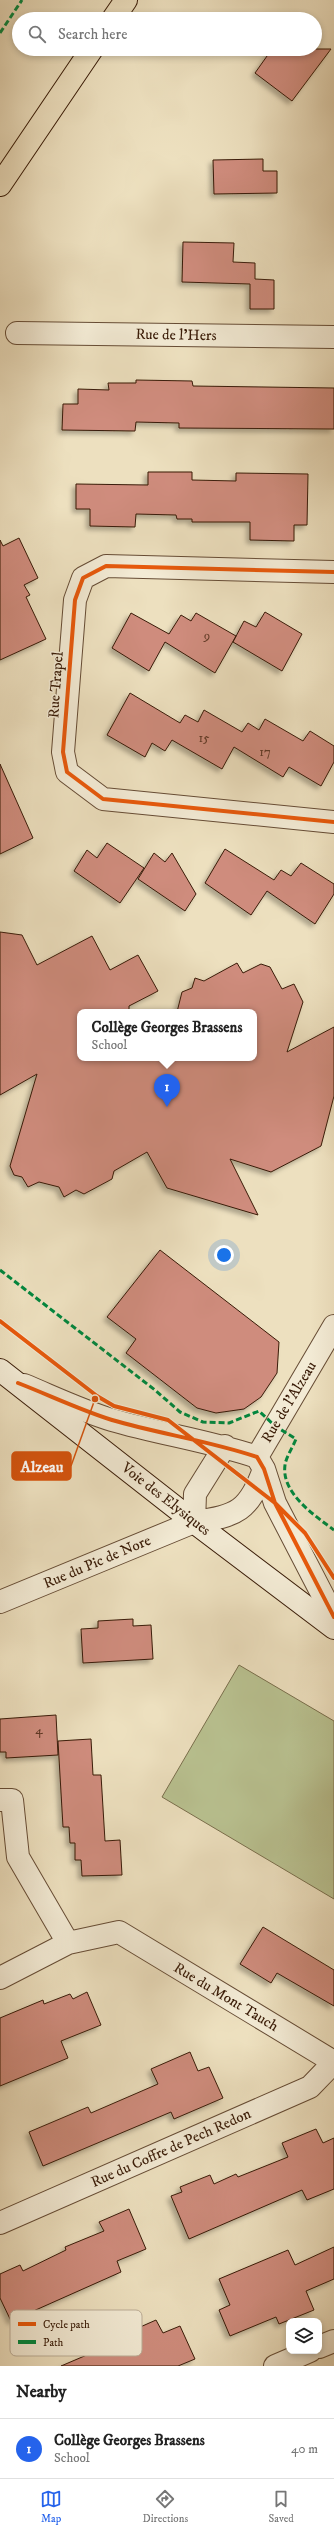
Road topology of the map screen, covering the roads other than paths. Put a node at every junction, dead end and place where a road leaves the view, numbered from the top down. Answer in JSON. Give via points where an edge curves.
{"nodes":[{"id":1,"x":126,"y":0,"type":"edge"},
{"id":2,"x":118,"y":12,"type":"edge"},
{"id":3,"x":87,"y":56,"type":"edge"},
{"id":4,"x":0,"y":185,"type":"edge"},
{"id":5,"x":17,"y":333,"type":"dead end"},
{"id":6,"x":334,"y":338,"type":"edge"},
{"id":7,"x":334,"y":572,"type":"edge"},
{"id":8,"x":334,"y":822,"type":"edge"},
{"id":9,"x":334,"y":1326,"type":"edge"},
{"id":10,"x":0,"y":1370,"type":"edge"},
{"id":11,"x":18,"y":1383,"type":"junction"},
{"id":12,"x":225,"y":1446,"type":"junction"},
{"id":13,"x":261,"y":1463,"type":"junction"},
{"id":14,"x":194,"y":1522,"type":"junction"},
{"id":15,"x":0,"y":1602,"type":"edge"},
{"id":16,"x":334,"y":1617,"type":"edge"},
{"id":17,"x":334,"y":1628,"type":"edge"},
{"id":18,"x":0,"y":1800,"type":"edge"},
{"id":19,"x":68,"y":1943,"type":"junction"},
{"id":20,"x":0,"y":1978,"type":"edge"},
{"id":21,"x":334,"y":2062,"type":"edge"},
{"id":22,"x":0,"y":2223,"type":"edge"},
{"id":23,"x":334,"y":2340,"type":"edge"},
{"id":24,"x":322,"y":2346,"type":"edge"},
{"id":25,"x":303,"y":2354,"type":"edge"},
{"id":26,"x":275,"y":2366,"type":"edge"}],
"edges":[{"from":1,"to":2,"type":"main road"},
{"from":3,"to":4,"type":"main road"},
{"from":5,"to":6,"type":"street","name":"Rue de l'Hers"},
{"from":7,"to":8,"type":"street","name":"Rue Trapel","via":[[106,566],[83,578],[75,600],[63,752],[67,772],[103,799]]},
{"from":9,"to":13,"type":"street","name":"Rue de l'Alzeau"},
{"from":10,"to":11,"type":"street","name":"Voie des Elysiques"},
{"from":11,"to":12,"type":"street","name":"Rue de l'Alzeau","via":[[110,1420]]},
{"from":11,"to":14,"type":"street","name":"Voie des Elysiques"},
{"from":12,"to":13,"type":"street","name":"Rue de l'Alzeau"},
{"from":12,"to":14,"type":"street","via":[[195,1494]]},
{"from":13,"to":14,"type":"street","name":"Rue de l'Alzeau","via":[[257,1489],[248,1504],[224,1518]]},
{"from":13,"to":16,"type":"street","via":[[275,1503]]},
{"from":14,"to":15,"type":"street","name":"Rue du Pic de Nore"},
{"from":14,"to":17,"type":"street","name":"Voie des Elysiques"},
{"from":18,"to":19,"type":"street","via":[[12,1800],[18,1857]]},
{"from":19,"to":20,"type":"street"},
{"from":19,"to":21,"type":"street","name":"Rue du Mont Tauch","via":[[119,1932]]},
{"from":21,"to":22,"type":"street","name":"Rue du Coffre de Pech Redon","via":[[310,2087]]},
{"from":23,"to":24,"type":"street"},
{"from":25,"to":26,"type":"street"}]}
